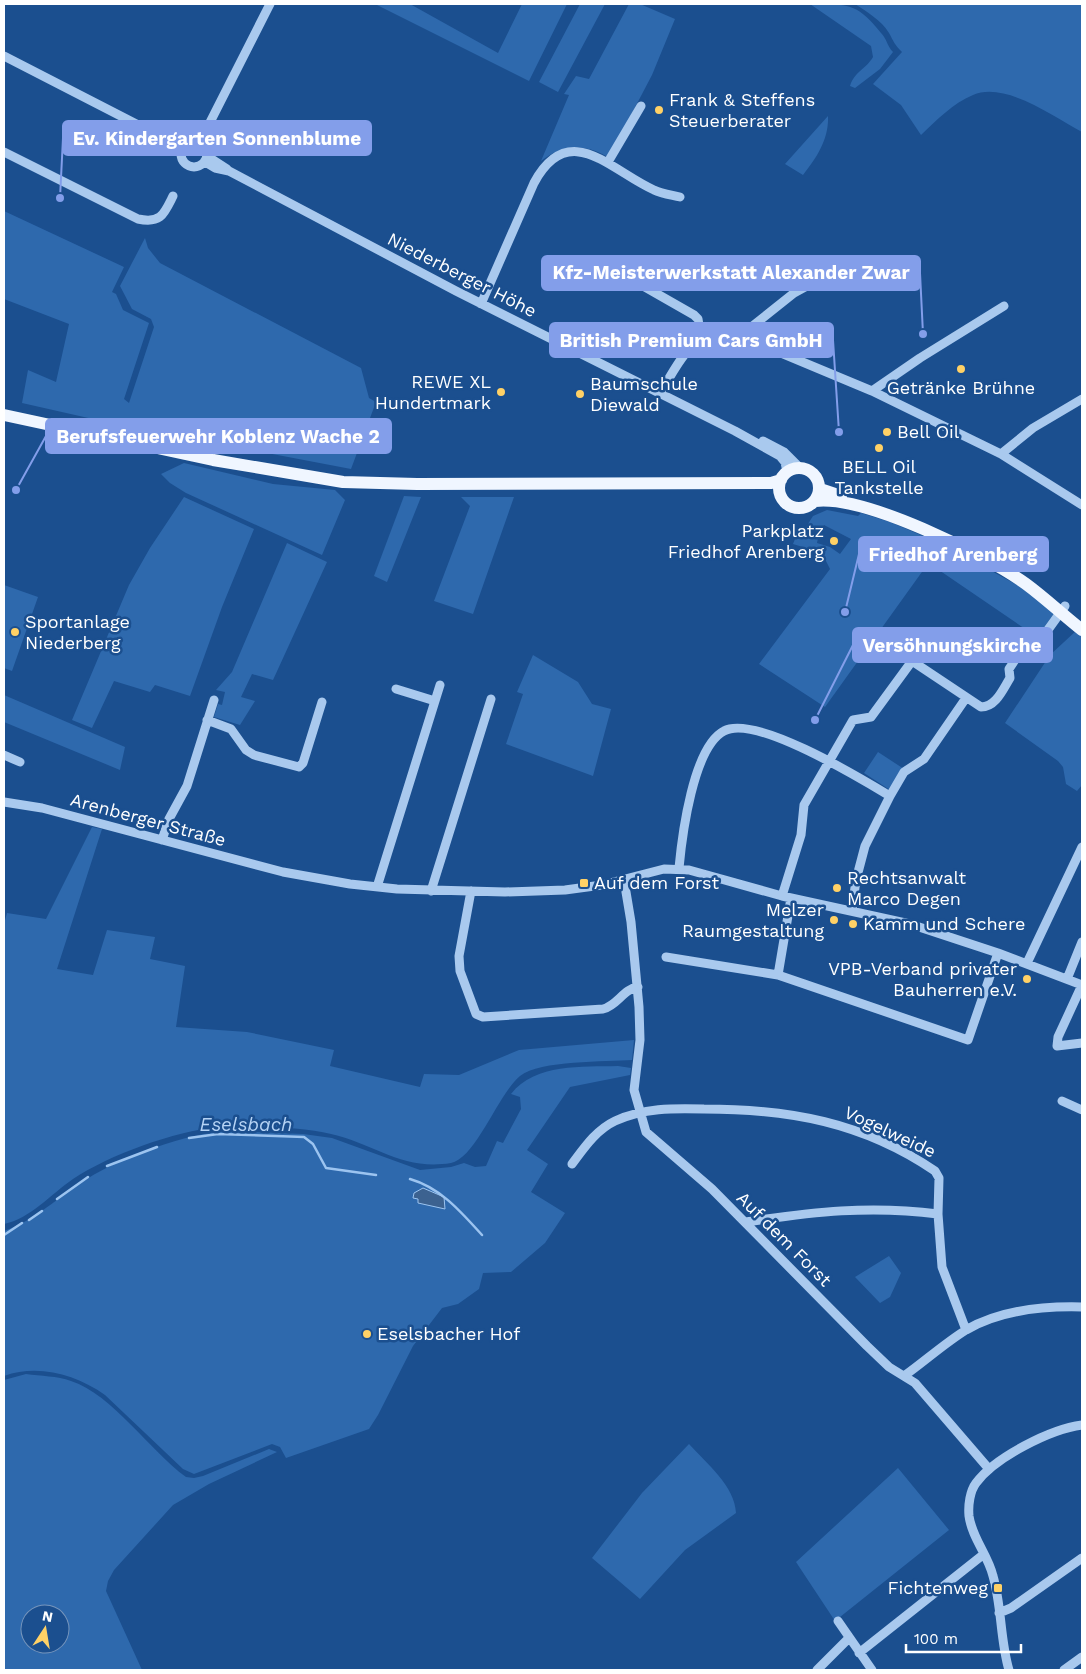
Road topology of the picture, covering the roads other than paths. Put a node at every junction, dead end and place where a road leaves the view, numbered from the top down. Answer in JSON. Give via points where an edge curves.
{"nodes":[{"id":1,"x":270,"y":4,"type":"edge"},
{"id":2,"x":4,"y":56,"type":"edge"},
{"id":3,"x":640,"y":106,"type":"dead end"},
{"id":4,"x":200,"y":142,"type":"junction"},
{"id":5,"x":183,"y":148,"type":"junction"},
{"id":6,"x":4,"y":152,"type":"edge"},
{"id":7,"x":206,"y":159,"type":"junction"},
{"id":8,"x":608,"y":162,"type":"junction"},
{"id":9,"x":173,"y":196,"type":"dead end"},
{"id":10,"x":680,"y":197,"type":"dead end"},
{"id":11,"x":834,"y":271,"type":"dead end"},
{"id":12,"x":646,"y":288,"type":"dead end"},
{"id":13,"x":481,"y":304,"type":"junction"},
{"id":14,"x":1004,"y":306,"type":"dead end"},
{"id":15,"x":740,"y":336,"type":"junction"},
{"id":16,"x":700,"y":339,"type":"junction"},
{"id":17,"x":872,"y":391,"type":"junction"},
{"id":18,"x":659,"y":394,"type":"junction"},
{"id":19,"x":1082,"y":398,"type":"edge"},
{"id":20,"x":4,"y":415,"type":"edge"},
{"id":21,"x":1001,"y":454,"type":"junction"},
{"id":22,"x":789,"y":473,"type":"junction"},
{"id":23,"x":713,"y":483,"type":"junction"},
{"id":24,"x":820,"y":489,"type":"junction"},
{"id":25,"x":780,"y":494,"type":"junction"},
{"id":26,"x":815,"y":501,"type":"junction"},
{"id":27,"x":1082,"y":504,"type":"edge"},
{"id":28,"x":1063,"y":609,"type":"junction"},
{"id":29,"x":1082,"y":621,"type":"edge"},
{"id":30,"x":1082,"y":630,"type":"edge"},
{"id":31,"x":891,"y":647,"type":"dead end"},
{"id":32,"x":912,"y":661,"type":"junction"},
{"id":33,"x":440,"y":685,"type":"dead end"},
{"id":34,"x":396,"y":689,"type":"dead end"},
{"id":35,"x":966,"y":698,"type":"junction"},
{"id":36,"x":491,"y":699,"type":"dead end"},
{"id":37,"x":214,"y":700,"type":"dead end"},
{"id":38,"x":435,"y":701,"type":"junction"},
{"id":39,"x":322,"y":702,"type":"dead end"},
{"id":40,"x":207,"y":720,"type":"junction"},
{"id":41,"x":4,"y":755,"type":"edge"},
{"id":42,"x":20,"y":762,"type":"dead end"},
{"id":43,"x":828,"y":762,"type":"junction"},
{"id":44,"x":890,"y":796,"type":"junction"},
{"id":45,"x":4,"y":802,"type":"edge"},
{"id":46,"x":162,"y":840,"type":"junction"},
{"id":47,"x":1082,"y":847,"type":"edge"},
{"id":48,"x":679,"y":868,"type":"junction"},
{"id":49,"x":624,"y":880,"type":"junction"},
{"id":50,"x":377,"y":886,"type":"junction"},
{"id":51,"x":431,"y":890,"type":"junction"},
{"id":52,"x":471,"y":892,"type":"junction"},
{"id":53,"x":787,"y":897,"type":"junction"},
{"id":54,"x":852,"y":910,"type":"junction"},
{"id":55,"x":1082,"y":942,"type":"edge"},
{"id":56,"x":998,"y":953,"type":"junction"},
{"id":57,"x":666,"y":957,"type":"dead end"},
{"id":58,"x":1027,"y":964,"type":"junction"},
{"id":59,"x":778,"y":975,"type":"junction"},
{"id":60,"x":1067,"y":979,"type":"junction"},
{"id":61,"x":1082,"y":985,"type":"edge"},
{"id":62,"x":638,"y":987,"type":"junction"},
{"id":63,"x":1082,"y":1043,"type":"edge"},
{"id":64,"x":1062,"y":1101,"type":"dead end"},
{"id":65,"x":1082,"y":1110,"type":"edge"},
{"id":66,"x":639,"y":1112,"type":"junction"},
{"id":67,"x":572,"y":1164,"type":"dead end"},
{"id":68,"x":938,"y":1214,"type":"junction"},
{"id":69,"x":746,"y":1222,"type":"junction"},
{"id":70,"x":1082,"y":1307,"type":"edge"},
{"id":71,"x":966,"y":1330,"type":"junction"},
{"id":72,"x":904,"y":1376,"type":"junction"},
{"id":73,"x":1082,"y":1425,"type":"edge"},
{"id":74,"x":989,"y":1469,"type":"junction"},
{"id":75,"x":984,"y":1554,"type":"junction"},
{"id":76,"x":1082,"y":1558,"type":"edge"},
{"id":77,"x":999,"y":1613,"type":"junction"},
{"id":78,"x":838,"y":1621,"type":"dead end"},
{"id":79,"x":849,"y":1638,"type":"junction"},
{"id":80,"x":859,"y":1653,"type":"junction"},
{"id":81,"x":1082,"y":1658,"type":"edge"},
{"id":82,"x":817,"y":1670,"type":"edge"},
{"id":83,"x":872,"y":1670,"type":"edge"},
{"id":84,"x":1008,"y":1670,"type":"edge"},
{"id":85,"x":1064,"y":1670,"type":"edge"}],
"edges":[{"from":1,"to":4,"type":"street"},
{"from":2,"to":5,"type":"street"},
{"from":3,"to":8,"type":"street"},
{"from":4,"to":5,"type":"street","via":[[189,142]]},
{"from":4,"to":7,"type":"street","via":[[206,148]]},
{"from":5,"to":7,"type":"street","via":[[181,155],[187,165],[195,167]]},
{"from":6,"to":9,"type":"street","via":[[138,220],[155,221],[164,214]]},
{"from":7,"to":13,"type":"street","name":"Niederberger Höhe","via":[[215,168],[229,171]]},
{"from":8,"to":10,"type":"street","via":[[654,191]]},
{"from":8,"to":13,"type":"street","via":[[578,150],[562,154],[541,170]]},
{"from":11,"to":15,"type":"street","via":[[794,293]]},
{"from":12,"to":16,"type":"street","via":[[698,319]]},
{"from":13,"to":18,"type":"street","name":"Niederberger Höhe"},
{"from":14,"to":17,"type":"street"},
{"from":15,"to":16,"type":"street","via":[[728,334]]},
{"from":15,"to":17,"type":"street"},
{"from":16,"to":18,"type":"street","via":[[683,354]]},
{"from":17,"to":21,"type":"street"},
{"from":18,"to":22,"type":"street","name":"Niederberger Höhe","via":[[778,448]]},
{"from":19,"to":21,"type":"street","via":[[1033,428]]},
{"from":20,"to":23,"type":"main road","via":[[213,460],[343,482]]},
{"from":21,"to":27,"type":"street"},
{"from":22,"to":23,"type":"main road","via":[[771,483]]},
{"from":22,"to":24,"type":"main road","via":[[808,469],[816,475]]},
{"from":22,"to":25,"type":"main road"},
{"from":23,"to":25,"type":"main road"},
{"from":24,"to":26,"type":"main road"},
{"from":24,"to":28,"type":"main road","via":[[894,512],[970,545],[1006,565]]},
{"from":25,"to":26,"type":"main road","via":[[787,504],[797,508]]},
{"from":26,"to":28,"type":"main road","via":[[829,500],[872,510],[915,525],[1011,575]]},
{"from":28,"to":29,"type":"main road"},
{"from":28,"to":30,"type":"main road"},
{"from":28,"to":35,"type":"street","via":[[1042,638],[1027,642],[1009,669],[1010,678],[994,703],[982,707]]},
{"from":31,"to":32,"type":"street"},
{"from":32,"to":35,"type":"street"},
{"from":32,"to":43,"type":"street","via":[[871,717],[853,720]]},
{"from":33,"to":38,"type":"street"},
{"from":34,"to":38,"type":"street"},
{"from":35,"to":44,"type":"street","via":[[924,759],[904,772]]},
{"from":36,"to":51,"type":"street"},
{"from":37,"to":40,"type":"street"},
{"from":38,"to":50,"type":"street"},
{"from":39,"to":40,"type":"street","via":[[299,767],[254,755],[246,750],[231,729]]},
{"from":40,"to":46,"type":"street","via":[[187,786]]},
{"from":41,"to":42,"type":"street"},
{"from":43,"to":44,"type":"street"},
{"from":43,"to":48,"type":"street","via":[[752,729],[736,727],[720,734],[710,746],[690,797]]},
{"from":43,"to":53,"type":"street","via":[[804,805],[801,835]]},
{"from":44,"to":54,"type":"street","via":[[865,846]]},
{"from":45,"to":46,"type":"street","name":"Arenberger Straße","via":[[42,808]]},
{"from":46,"to":50,"type":"street","name":"Arenberger Straße","via":[[283,872]]},
{"from":47,"to":58,"type":"street"},
{"from":48,"to":49,"type":"street","name":"Arenberger Straße"},
{"from":48,"to":53,"type":"street","name":"Arenberger Straße"},
{"from":49,"to":52,"type":"street","name":"Arenberger Straße","via":[[576,889]]},
{"from":49,"to":62,"type":"street","name":"Auf dem Forst"},
{"from":50,"to":51,"type":"street","name":"Arenberger Straße"},
{"from":51,"to":52,"type":"street","name":"Arenberger Straße"},
{"from":52,"to":62,"type":"street","via":[[459,956],[460,971],[476,1014],[483,1017],[602,1010],[618,1002],[630,989]]},
{"from":53,"to":54,"type":"street","name":"Arenberger Straße"},
{"from":53,"to":59,"type":"street"},
{"from":54,"to":56,"type":"street","name":"Arenberger Straße","via":[[910,924]]},
{"from":55,"to":60,"type":"street"},
{"from":56,"to":58,"type":"street","name":"Arenberger Straße"},
{"from":56,"to":59,"type":"street","via":[[968,1040]]},
{"from":57,"to":59,"type":"street"},
{"from":58,"to":60,"type":"street","name":"Arenberger Straße"},
{"from":60,"to":61,"type":"street","name":"Arenberger Straße"},
{"from":61,"to":63,"type":"street","via":[[1057,1046]]},
{"from":62,"to":66,"type":"street","name":"Auf dem Forst","via":[[640,1035],[634,1090]]},
{"from":64,"to":65,"type":"street"},
{"from":66,"to":67,"type":"street","via":[[613,1122],[599,1132]]},
{"from":66,"to":68,"type":"street","name":"Vogelweide","via":[[678,1108],[771,1111],[814,1117],[850,1127],[935,1171],[939,1178]]},
{"from":66,"to":69,"type":"street","name":"Auf dem Forst","via":[[646,1132],[653,1140]]},
{"from":68,"to":69,"type":"street","via":[[862,1208]]},
{"from":68,"to":71,"type":"street","name":"Vogelweide","via":[[942,1267]]},
{"from":69,"to":72,"type":"street","name":"Auf dem Forst","via":[[867,1346]]},
{"from":70,"to":71,"type":"street","via":[[1058,1306],[1021,1311],[984,1321]]},
{"from":71,"to":72,"type":"street"},
{"from":72,"to":74,"type":"street","name":"Auf dem Forst","via":[[915,1383]]},
{"from":73,"to":74,"type":"street","via":[[1052,1433]]},
{"from":74,"to":75,"type":"street","via":[[976,1483],[969,1506],[971,1523]]},
{"from":75,"to":77,"type":"street","via":[[993,1575]]},
{"from":75,"to":80,"type":"street"},
{"from":76,"to":77,"type":"street"},
{"from":77,"to":84,"type":"street"},
{"from":78,"to":79,"type":"street"},
{"from":79,"to":80,"type":"street"},
{"from":79,"to":82,"type":"street"},
{"from":80,"to":83,"type":"street"},
{"from":81,"to":85,"type":"street"}]}
